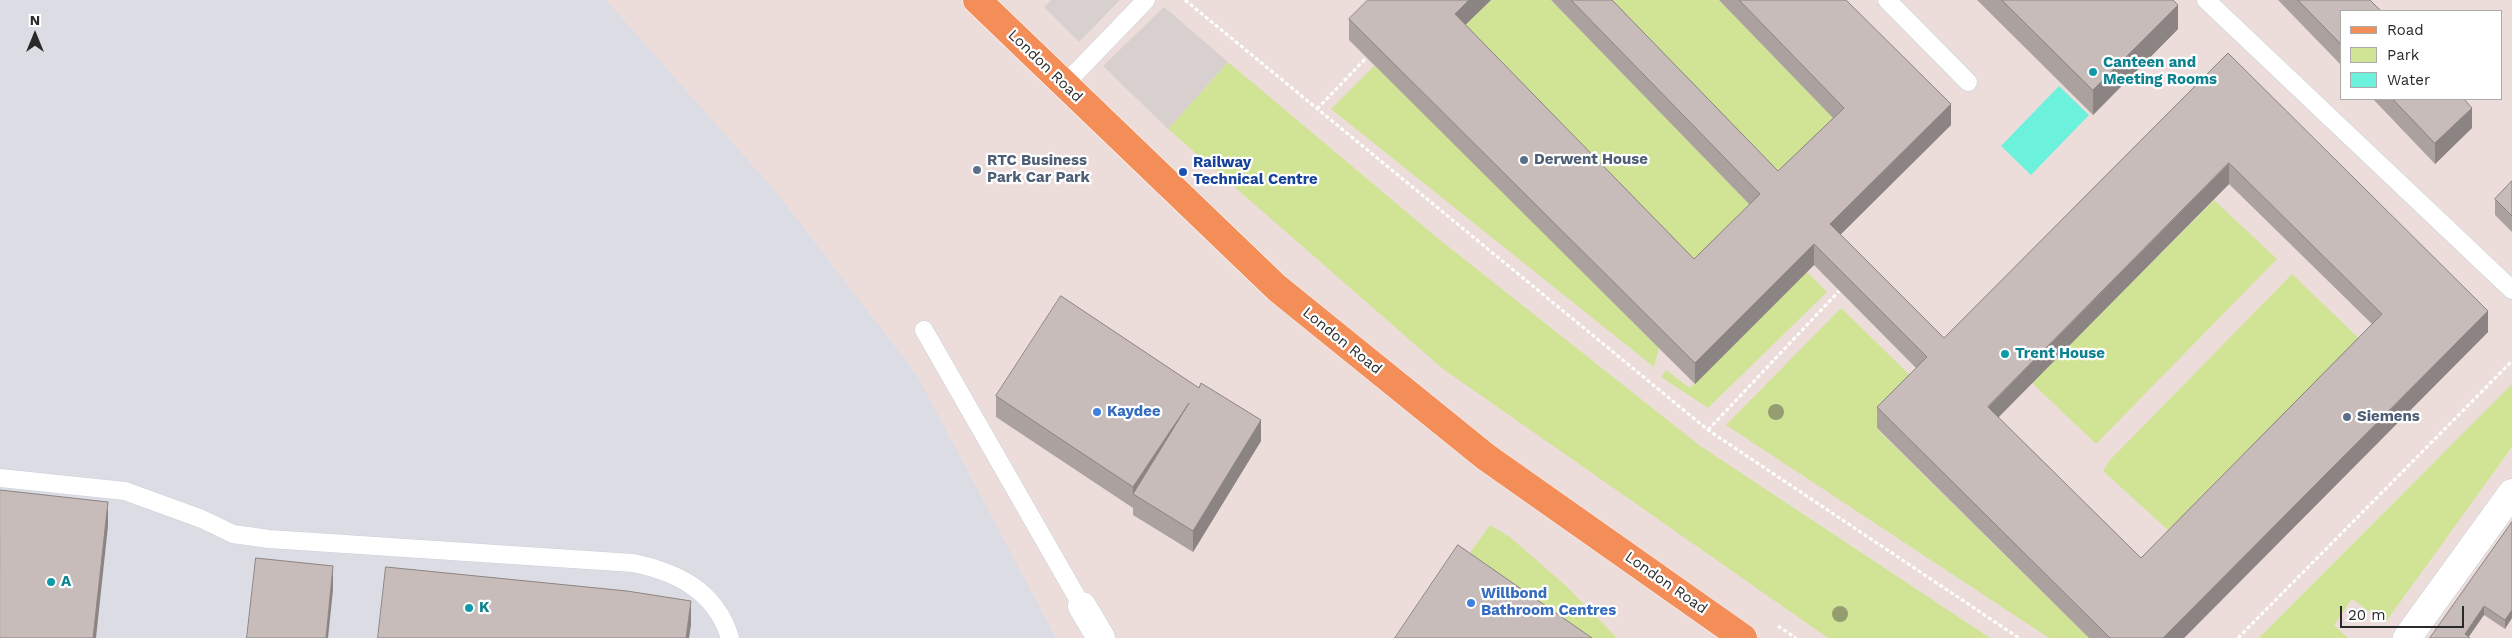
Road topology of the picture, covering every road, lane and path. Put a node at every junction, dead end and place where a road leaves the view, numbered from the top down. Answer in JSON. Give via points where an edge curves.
{"nodes":[{"id":1,"x":977,"y":0,"type":"edge"},
{"id":2,"x":1146,"y":0,"type":"edge"},
{"id":3,"x":1185,"y":0,"type":"edge"},
{"id":4,"x":1887,"y":0,"type":"edge"},
{"id":5,"x":2206,"y":0,"type":"edge"},
{"id":6,"x":1367,"y":57,"type":"edge"},
{"id":7,"x":1968,"y":82,"type":"dead end"},
{"id":8,"x":1065,"y":84,"type":"junction"},
{"id":9,"x":1317,"y":108,"type":"junction"},
{"id":10,"x":2512,"y":290,"type":"edge"},
{"id":11,"x":1839,"y":291,"type":"edge"},
{"id":12,"x":924,"y":330,"type":"dead end"},
{"id":13,"x":2512,"y":360,"type":"edge"},
{"id":14,"x":1708,"y":430,"type":"junction"},
{"id":15,"x":0,"y":478,"type":"edge"},
{"id":16,"x":2512,"y":493,"type":"edge"},
{"id":17,"x":1082,"y":606,"type":"joint"},
{"id":18,"x":1738,"y":636,"type":"edge"},
{"id":19,"x":730,"y":638,"type":"edge"},
{"id":20,"x":1101,"y":638,"type":"edge"},
{"id":21,"x":2019,"y":638,"type":"edge"},
{"id":22,"x":2238,"y":638,"type":"edge"},
{"id":23,"x":2407,"y":638,"type":"edge"}],
"edges":[{"from":1,"to":8,"type":"main road","name":"London Road"},
{"from":2,"to":8,"type":"lane"},
{"from":3,"to":9,"type":"path"},
{"from":4,"to":7,"type":"lane"},
{"from":5,"to":10,"type":"lane"},
{"from":6,"to":9,"type":"path"},
{"from":8,"to":18,"type":"main road","name":"London Road","via":[[1277,288],[1486,457]]},
{"from":9,"to":14,"type":"path"},
{"from":11,"to":14,"type":"path"},
{"from":12,"to":17,"type":"lane"},
{"from":13,"to":22,"type":"path"},
{"from":14,"to":21,"type":"path"},
{"from":15,"to":19,"type":"lane","via":[[125,491],[233,534],[269,539],[633,563],[662,569],[706,594]]},
{"from":16,"to":23,"type":"street"},
{"from":17,"to":20,"type":"street"}]}
